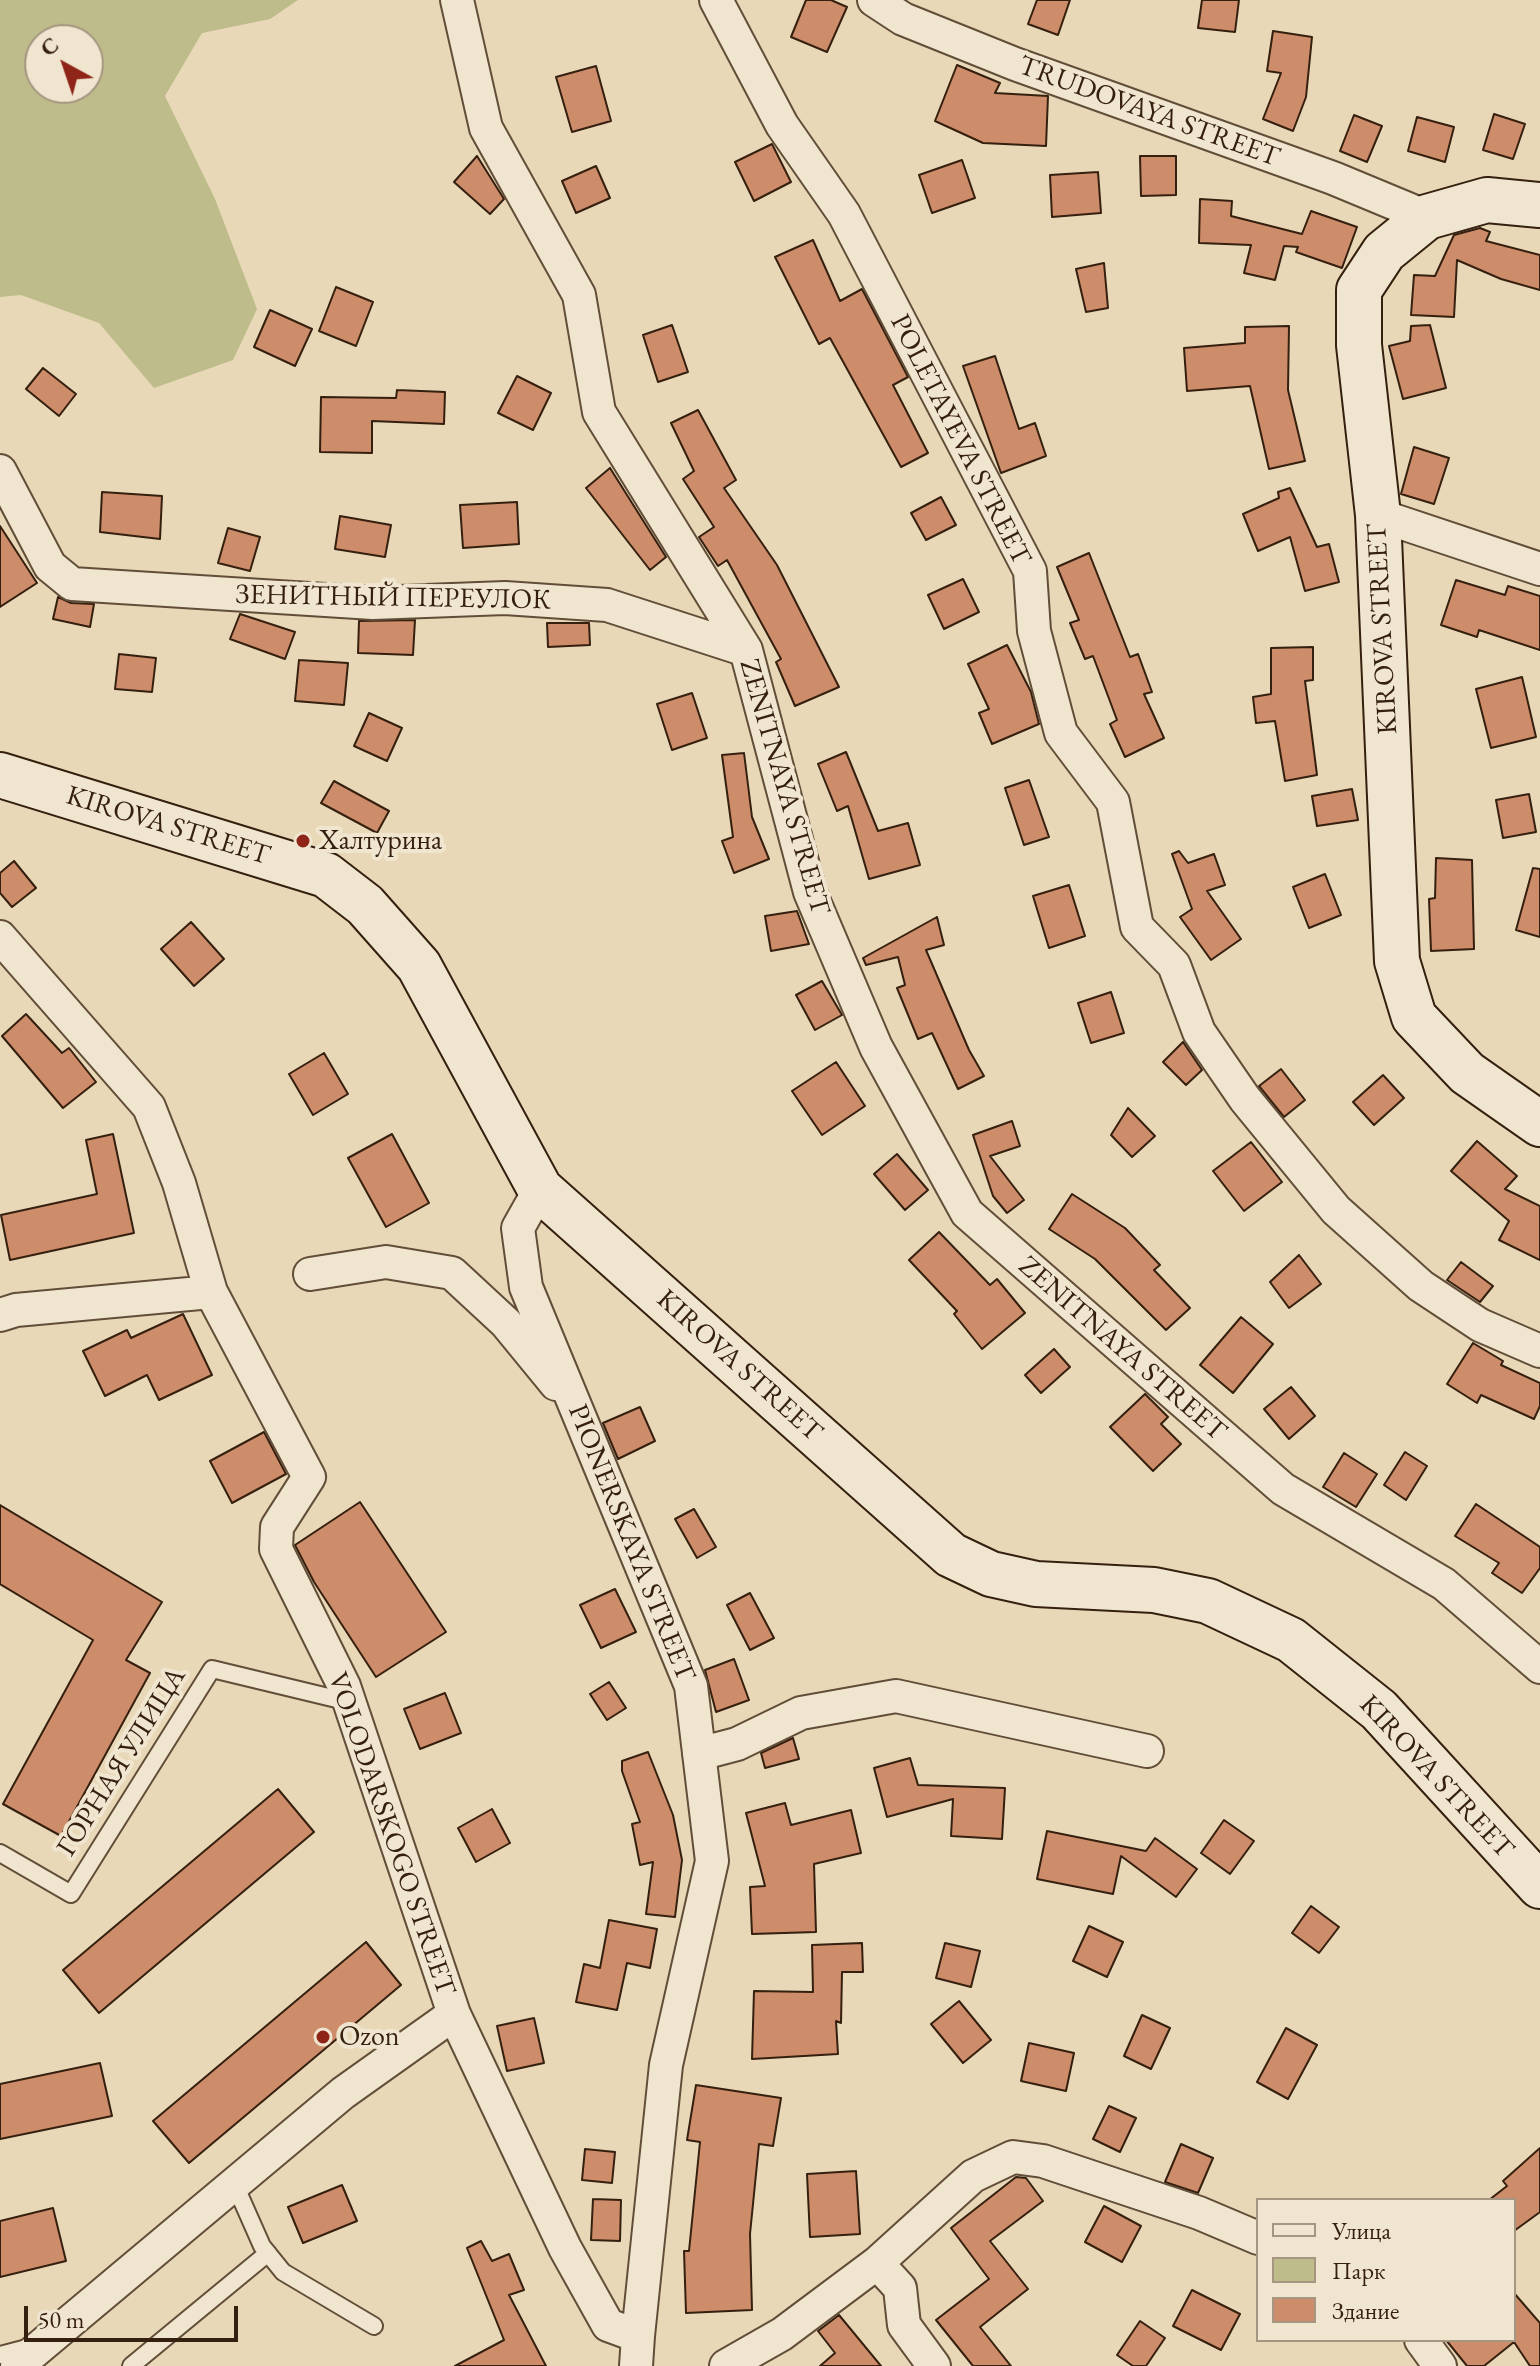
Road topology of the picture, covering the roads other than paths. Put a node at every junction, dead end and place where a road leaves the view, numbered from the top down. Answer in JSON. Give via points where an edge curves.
{"nodes":[{"id":1,"x":457,"y":0,"type":"edge"},
{"id":2,"x":716,"y":0,"type":"edge"},
{"id":3,"x":874,"y":0,"type":"edge"},
{"id":4,"x":1540,"y":205,"type":"edge"},
{"id":5,"x":1427,"y":217,"type":"junction"},
{"id":6,"x":0,"y":471,"type":"edge"},
{"id":7,"x":1378,"y":515,"type":"junction"},
{"id":8,"x":1540,"y":569,"type":"edge"},
{"id":9,"x":746,"y":650,"type":"junction"},
{"id":10,"x":0,"y":775,"type":"edge"},
{"id":11,"x":0,"y":937,"type":"edge"},
{"id":12,"x":1540,"y":1124,"type":"edge"},
{"id":13,"x":540,"y":1189,"type":"junction"},
{"id":14,"x":310,"y":1274,"type":"dead end"},
{"id":15,"x":211,"y":1292,"type":"junction"},
{"id":16,"x":0,"y":1315,"type":"edge"},
{"id":17,"x":1540,"y":1351,"type":"edge"},
{"id":18,"x":579,"y":1411,"type":"junction"},
{"id":19,"x":1540,"y":1667,"type":"edge"},
{"id":20,"x":349,"y":1702,"type":"junction"},
{"id":21,"x":1147,"y":1751,"type":"dead end"},
{"id":22,"x":699,"y":1754,"type":"junction"},
{"id":23,"x":0,"y":1853,"type":"edge"},
{"id":24,"x":1540,"y":1886,"type":"edge"},
{"id":25,"x":454,"y":2014,"type":"junction"},
{"id":26,"x":235,"y":2185,"type":"junction"},
{"id":27,"x":1256,"y":2237,"type":"edge"},
{"id":28,"x":268,"y":2253,"type":"junction"},
{"id":29,"x":877,"y":2263,"type":"junction"},
{"id":30,"x":374,"y":2326,"type":"dead end"},
{"id":31,"x":1422,"y":2342,"type":"edge"},
{"id":32,"x":44,"y":2344,"type":"junction"},
{"id":33,"x":637,"y":2351,"type":"edge"},
{"id":34,"x":0,"y":2355,"type":"edge"},
{"id":35,"x":17,"y":2366,"type":"edge"},
{"id":36,"x":131,"y":2366,"type":"edge"},
{"id":37,"x":726,"y":2366,"type":"edge"},
{"id":38,"x":934,"y":2366,"type":"edge"},
{"id":39,"x":1440,"y":2366,"type":"edge"}],
"edges":[{"from":1,"to":9,"type":"street","name":"ZENITNAYA STREET","via":[[486,128],[579,295],[599,412]]},
{"from":2,"to":17,"type":"street","name":"POLETAYEVA STREET","via":[[782,125],[844,214],[1030,571],[1034,631],[1061,733],[1113,802],[1137,927],[1174,965],[1199,1032],[1245,1099],[1336,1210],[1421,1286],[1480,1325]]},
{"from":3,"to":5,"type":"street","name":"TRUDOVAYA STREET","via":[[903,19],[1015,64]]},
{"from":4,"to":5,"type":"main road","name":"KIROVA STREET","via":[[1487,200]]},
{"from":5,"to":7,"type":"main road","name":"KIROVA STREET","via":[[1384,252],[1359,290],[1359,345]]},
{"from":6,"to":9,"type":"street","name":"ЗЕНИТНЫЙ ПЕРЕУЛОК","via":[[50,566],[72,584],[373,603],[505,598],[607,605]]},
{"from":7,"to":8,"type":"street"},
{"from":7,"to":12,"type":"main road","name":"KIROVA STREET","via":[[1397,961],[1414,1017],[1467,1073]]},
{"from":9,"to":19,"type":"street","name":"ZENITNAYA STREET","via":[[810,892],[876,1047],[967,1213],[1283,1489],[1444,1584]]},
{"from":10,"to":13,"type":"main road","name":"KIROVA STREET","via":[[289,862],[336,882],[365,905],[419,966]]},
{"from":11,"to":15,"type":"street","via":[[149,1107],[179,1183]]},
{"from":13,"to":18,"type":"street","name":"PIONERSKAYA STREET","via":[[518,1228],[526,1287]]},
{"from":13,"to":24,"type":"main road","name":"KIROVA STREET","via":[[951,1555],[991,1574],[1036,1584],[1154,1590],[1208,1601],[1291,1640],[1379,1710]]},
{"from":14,"to":18,"type":"street","via":[[386,1262],[452,1273],[506,1323]]},
{"from":15,"to":16,"type":"street"},
{"from":15,"to":20,"type":"street","name":"VOLODARSKOGO STREET","via":[[309,1477],[277,1527],[276,1549]]},
{"from":18,"to":22,"type":"street","name":"PIONERSKAYA STREET","via":[[691,1686]]},
{"from":20,"to":23,"type":"lane","name":"ГОРНАЯ УЛИЦА","via":[[212,1669],[71,1894]]},
{"from":20,"to":25,"type":"street","name":"VOLODARSKOGO STREET"},
{"from":21,"to":22,"type":"street","via":[[896,1696],[801,1713],[737,1744]]},
{"from":22,"to":33,"type":"street","name":"PIONERSKAYA STREET","via":[[712,1861],[666,2065]]},
{"from":25,"to":26,"type":"street","via":[[343,2093]]},
{"from":25,"to":33,"type":"street","name":"VOLODARSKOGO STREET","via":[[565,2248],[608,2325]]},
{"from":26,"to":28,"type":"lane"},
{"from":26,"to":32,"type":"street"},
{"from":27,"to":29,"type":"street","via":[[1043,2161],[1013,2157],[973,2176]]},
{"from":28,"to":30,"type":"lane","via":[[283,2272]]},
{"from":28,"to":36,"type":"lane"},
{"from":29,"to":37,"type":"street","via":[[782,2334]]},
{"from":29,"to":38,"type":"street","via":[[900,2288],[904,2325]]},
{"from":31,"to":39,"type":"street"},
{"from":32,"to":34,"type":"lane"},
{"from":32,"to":35,"type":"street"}]}
